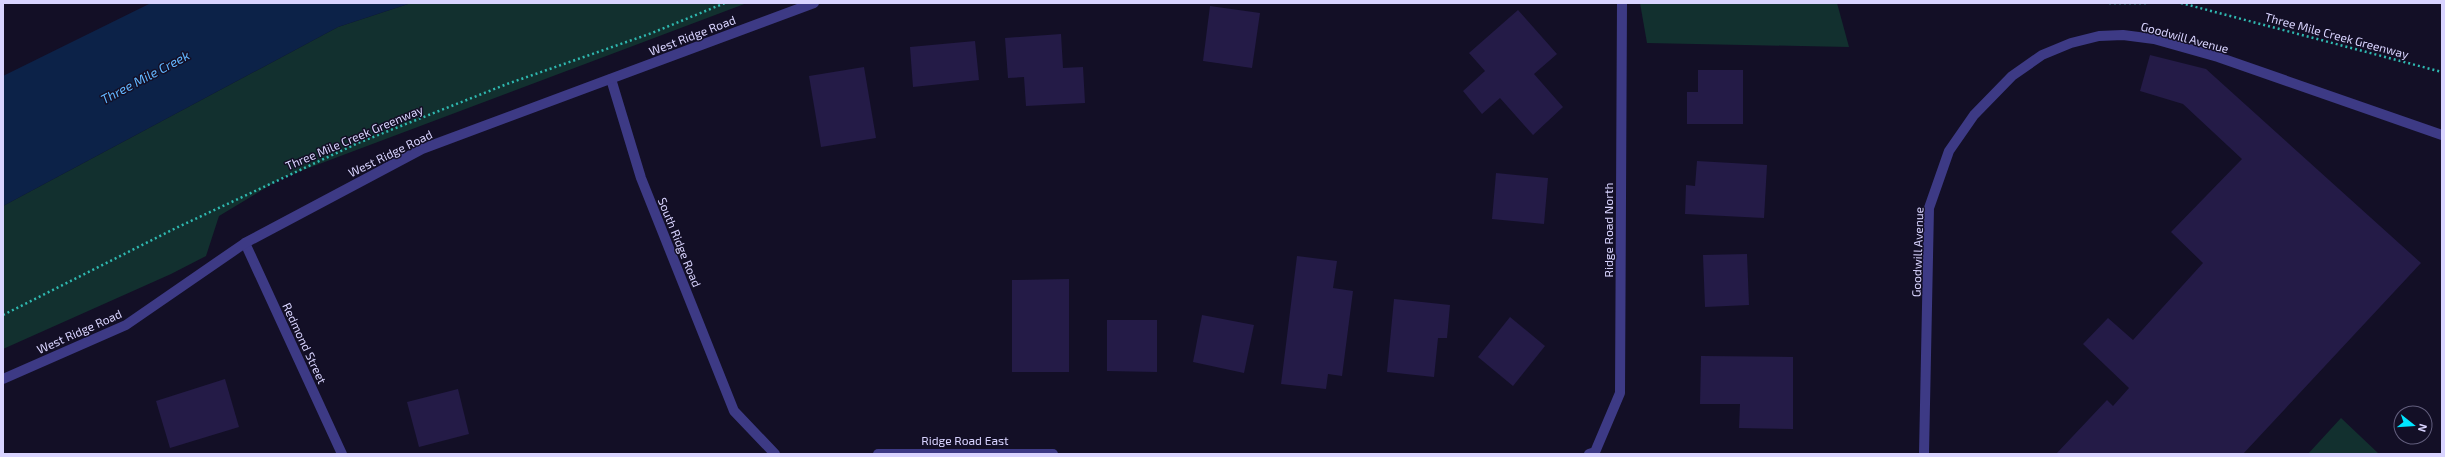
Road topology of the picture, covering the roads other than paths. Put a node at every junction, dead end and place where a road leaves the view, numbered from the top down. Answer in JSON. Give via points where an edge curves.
{"nodes":[{"id":1,"x":814,"y":3,"type":"edge"},
{"id":2,"x":1622,"y":3,"type":"edge"},
{"id":3,"x":611,"y":79,"type":"junction"},
{"id":4,"x":2442,"y":134,"type":"edge"},
{"id":5,"x":245,"y":243,"type":"junction"},
{"id":6,"x":3,"y":379,"type":"edge"},
{"id":7,"x":1592,"y":453,"type":"edge"},
{"id":8,"x":342,"y":454,"type":"edge"},
{"id":9,"x":775,"y":454,"type":"edge"},
{"id":10,"x":878,"y":454,"type":"edge"},
{"id":11,"x":1012,"y":454,"type":"edge"},
{"id":12,"x":1053,"y":454,"type":"edge"},
{"id":13,"x":1924,"y":454,"type":"edge"}],
"edges":[{"from":1,"to":3,"type":"street","name":"West Ridge Road"},
{"from":2,"to":7,"type":"street","name":"Ridge Road North","via":[[1620,393]]},
{"from":3,"to":5,"type":"street","name":"West Ridge Road","via":[[422,149]]},
{"from":3,"to":9,"type":"street","name":"South Ridge Road","via":[[641,178],[734,411]]},
{"from":4,"to":13,"type":"street","name":"Goodwill Avenue","via":[[2218,57],[2154,39],[2122,35],[2099,36],[2071,43],[2042,55],[2012,76],[1974,114],[1949,151],[1930,208]]},
{"from":5,"to":6,"type":"street","name":"West Ridge Road","via":[[126,326]]},
{"from":5,"to":8,"type":"street","name":"Redmond Street"},
{"from":10,"to":11,"type":"street","name":"Ridge Road East"},
{"from":11,"to":12,"type":"street","name":"Ridge Road East"}]}
